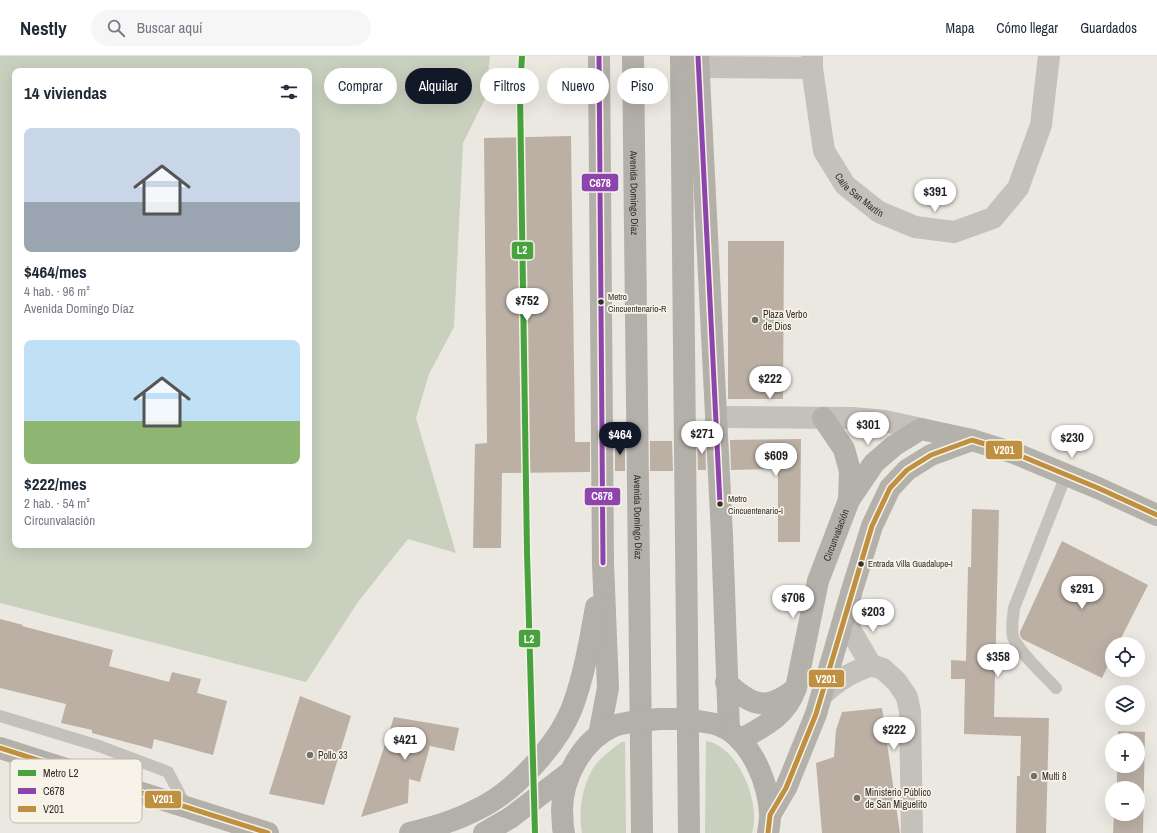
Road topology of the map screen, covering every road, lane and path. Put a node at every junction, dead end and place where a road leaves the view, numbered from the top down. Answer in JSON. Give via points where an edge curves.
{"nodes":[{"id":1,"x":599,"y":56,"type":"edge"},
{"id":2,"x":633,"y":56,"type":"edge"},
{"id":3,"x":1049,"y":56,"type":"edge"},
{"id":4,"x":693,"y":60,"type":"edge"},
{"id":5,"x":812,"y":62,"type":"edge"},
{"id":6,"x":716,"y":417,"type":"junction"},
{"id":7,"x":823,"y":418,"type":"junction"},
{"id":8,"x":922,"y":429,"type":"junction"},
{"id":9,"x":972,"y":440,"type":"junction"},
{"id":10,"x":1066,"y":475,"type":"junction"},
{"id":11,"x":848,"y":500,"type":"junction"},
{"id":12,"x":1157,"y":515,"type":"edge"},
{"id":13,"x":603,"y":563,"type":"junction"},
{"id":14,"x":845,"y":615,"type":"junction"},
{"id":15,"x":871,"y":665,"type":"junction"},
{"id":16,"x":726,"y":682,"type":"junction"},
{"id":17,"x":796,"y":688,"type":"junction"},
{"id":18,"x":1056,"y":688,"type":"dead end"},
{"id":19,"x":823,"y":694,"type":"junction"},
{"id":20,"x":0,"y":716,"type":"edge"},
{"id":21,"x":728,"y":731,"type":"junction"},
{"id":22,"x":599,"y":735,"type":"junction"},
{"id":23,"x":0,"y":748,"type":"edge"},
{"id":24,"x":34,"y":759,"type":"edge"},
{"id":25,"x":134,"y":759,"type":"edge"},
{"id":26,"x":142,"y":762,"type":"edge"},
{"id":27,"x":570,"y":772,"type":"junction"},
{"id":28,"x":142,"y":794,"type":"edge"},
{"id":29,"x":188,"y":809,"type":"junction"},
{"id":30,"x":769,"y":824,"type":"edge"},
{"id":31,"x":268,"y":833,"type":"edge"},
{"id":32,"x":410,"y":833,"type":"edge"},
{"id":33,"x":484,"y":833,"type":"edge"},
{"id":34,"x":564,"y":833,"type":"edge"},
{"id":35,"x":642,"y":833,"type":"edge"},
{"id":36,"x":689,"y":833,"type":"edge"},
{"id":37,"x":912,"y":833,"type":"edge"}],
"edges":[{"from":1,"to":13,"type":"main road"},
{"from":2,"to":35,"type":"main road","name":"Avenida Domingo Díaz"},
{"from":3,"to":5,"type":"street","name":"Calle San Martín","via":[[1041,125],[1018,188],[993,218],[954,232],[915,227],[879,212],[845,185],[824,151]]},
{"from":4,"to":5,"type":"street"},
{"from":4,"to":6,"type":"main road"},
{"from":4,"to":36,"type":"main road"},
{"from":6,"to":7,"type":"street"},
{"from":6,"to":16,"type":"main road"},
{"from":7,"to":8,"type":"street","via":[[886,421]]},
{"from":7,"to":11,"type":"main road","via":[[844,449],[850,471]]},
{"from":8,"to":9,"type":"main road"},
{"from":8,"to":11,"type":"main road","name":"Circunvalación","via":[[895,445],[874,463]]},
{"from":9,"to":10,"type":"main road","via":[[1014,453]]},
{"from":9,"to":14,"type":"main road","via":[[931,455],[907,470],[890,488],[872,526]]},
{"from":10,"to":12,"type":"main road"},
{"from":10,"to":18,"type":"lane","via":[[1014,608],[1013,624],[1013,636],[1019,647]]},
{"from":11,"to":17,"type":"main road","name":"Circunvalación","via":[[818,581]]},
{"from":13,"to":22,"type":"main road","via":[[608,688]]},
{"from":13,"to":32,"type":"main road","via":[[583,676],[572,709],[556,738],[534,765],[508,790],[478,810],[446,823]]},
{"from":14,"to":15,"type":"street"},
{"from":14,"to":19,"type":"main road"},
{"from":15,"to":19,"type":"street","via":[[835,682]]},
{"from":15,"to":37,"type":"street","via":[[883,670],[907,697],[910,712]]},
{"from":16,"to":17,"type":"main road","via":[[745,698],[758,704],[771,704]]},
{"from":16,"to":21,"type":"main road"},
{"from":17,"to":21,"type":"main road","name":"Circunvalación","via":[[779,716],[762,728]]},
{"from":19,"to":30,"type":"main road"},
{"from":20,"to":25,"type":"lane"},
{"from":21,"to":22,"type":"main road","bridge":true,"via":[[686,719],[659,719],[614,726]]},
{"from":21,"to":30,"type":"main road","via":[[749,752],[759,769],[767,791]]},
{"from":22,"to":27,"type":"main road","via":[[580,755]]},
{"from":23,"to":24,"type":"main road"},
{"from":26,"to":29,"type":"lane","via":[[168,772]]},
{"from":27,"to":33,"type":"main road","via":[[510,818]]},
{"from":27,"to":34,"type":"main road","via":[[562,800]]},
{"from":28,"to":29,"type":"main road"},
{"from":29,"to":31,"type":"main road"}]}
